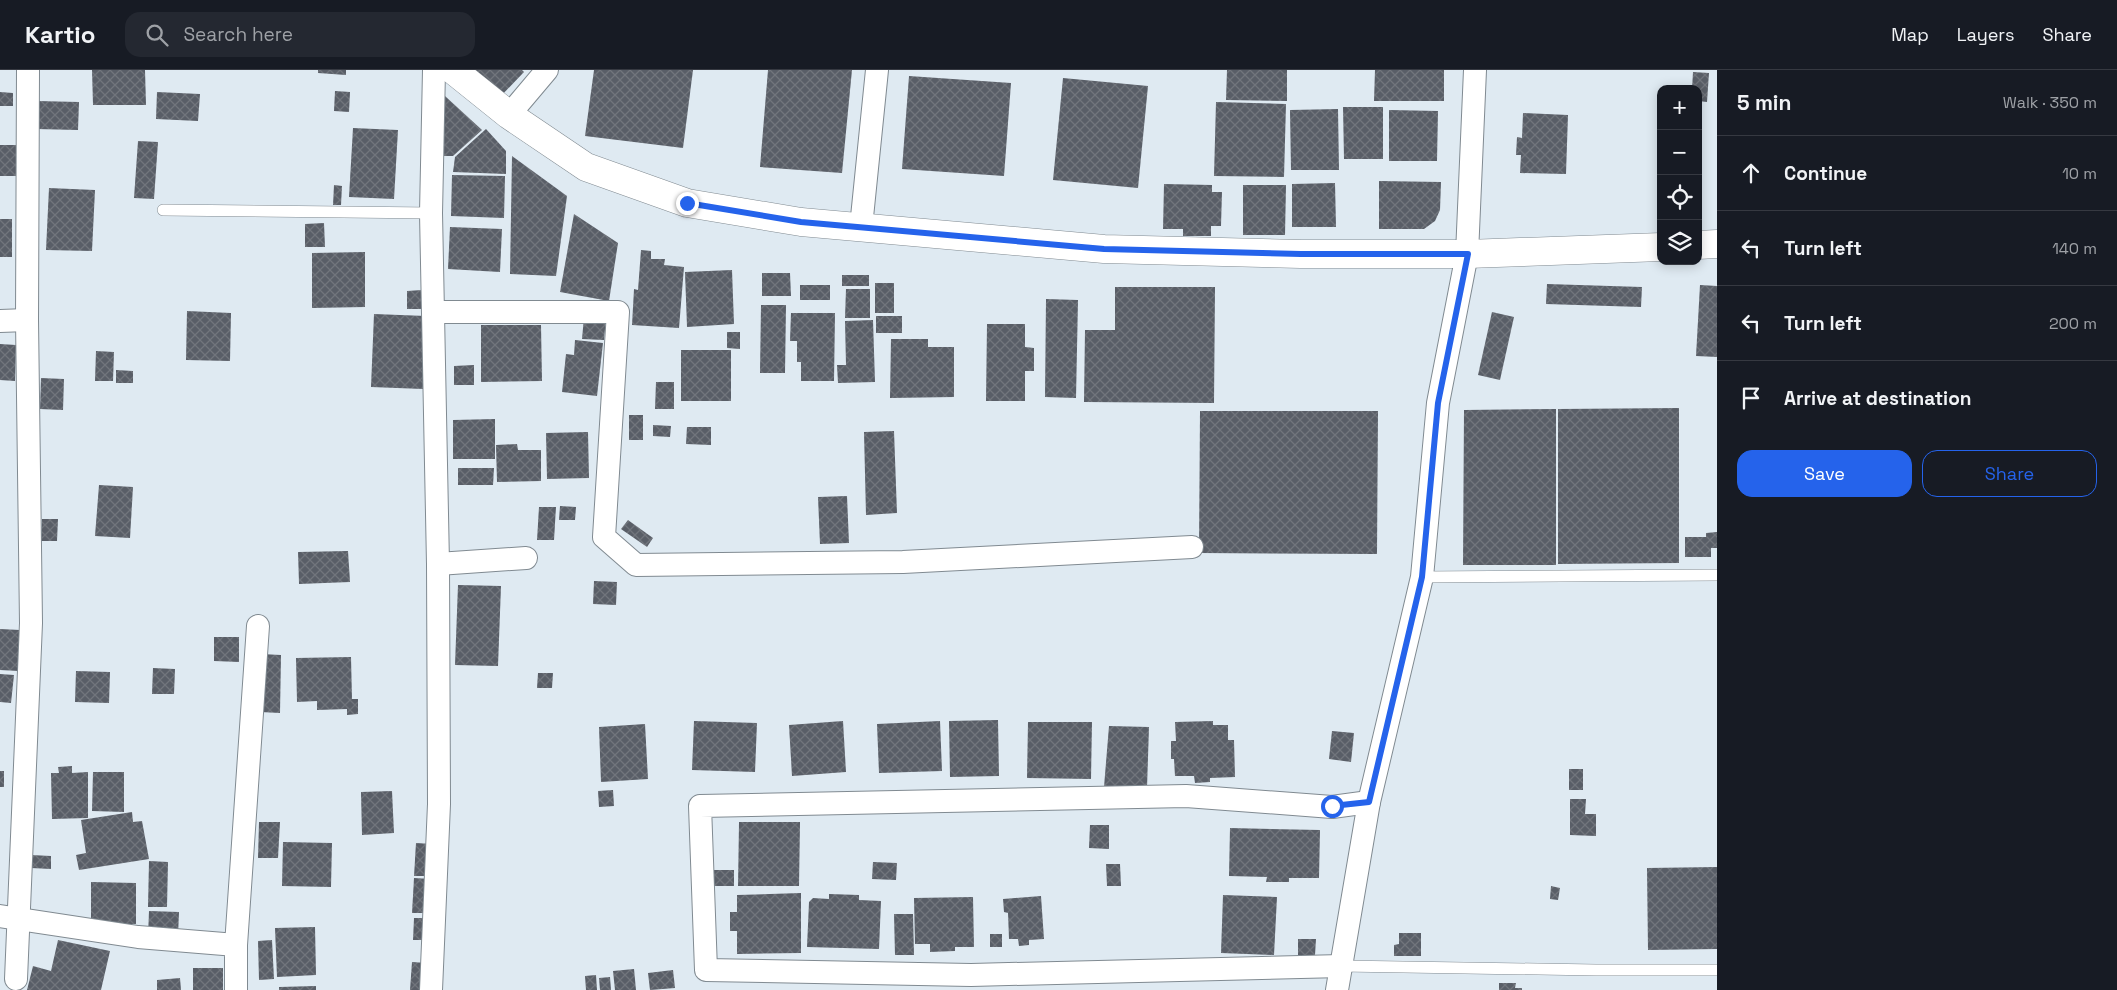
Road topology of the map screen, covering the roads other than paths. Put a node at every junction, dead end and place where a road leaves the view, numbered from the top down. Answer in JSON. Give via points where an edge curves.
{"nodes":[{"id":1,"x":28,"y":70,"type":"edge"},
{"id":2,"x":434,"y":70,"type":"edge"},
{"id":3,"x":453,"y":70,"type":"edge"},
{"id":4,"x":547,"y":70,"type":"edge"},
{"id":5,"x":877,"y":70,"type":"edge"},
{"id":6,"x":1475,"y":70,"type":"edge"},
{"id":7,"x":509,"y":115,"type":"junction"},
{"id":8,"x":163,"y":210,"type":"dead end"},
{"id":9,"x":431,"y":213,"type":"junction"},
{"id":10,"x":861,"y":227,"type":"junction"},
{"id":11,"x":1717,"y":244,"type":"edge"},
{"id":12,"x":1702,"y":245,"type":"edge"},
{"id":13,"x":1657,"y":246,"type":"edge"},
{"id":14,"x":1468,"y":254,"type":"junction"},
{"id":15,"x":434,"y":312,"type":"junction"},
{"id":16,"x":27,"y":320,"type":"junction"},
{"id":17,"x":0,"y":321,"type":"edge"},
{"id":18,"x":1192,"y":547,"type":"dead end"},
{"id":19,"x":526,"y":558,"type":"dead end"},
{"id":20,"x":438,"y":564,"type":"junction"},
{"id":21,"x":1717,"y":575,"type":"edge"},
{"id":22,"x":1422,"y":577,"type":"junction"},
{"id":23,"x":258,"y":626,"type":"dead end"},
{"id":24,"x":1369,"y":802,"type":"junction"},
{"id":25,"x":10,"y":917,"type":"edge"},
{"id":26,"x":236,"y":945,"type":"junction"},
{"id":27,"x":1342,"y":966,"type":"junction"},
{"id":28,"x":1717,"y":970,"type":"edge"},
{"id":29,"x":16,"y":979,"type":"dead end"},
{"id":30,"x":236,"y":990,"type":"edge"},
{"id":31,"x":431,"y":990,"type":"edge"},
{"id":32,"x":1337,"y":990,"type":"edge"}],
"edges":[{"from":1,"to":16,"type":"street"},
{"from":2,"to":9,"type":"street"},
{"from":3,"to":7,"type":"street"},
{"from":4,"to":7,"type":"street"},
{"from":5,"to":10,"type":"street"},
{"from":6,"to":14,"type":"street"},
{"from":7,"to":10,"type":"street","via":[[586,167],[687,203],[801,222]]},
{"from":8,"to":9,"type":"lane"},
{"from":9,"to":15,"type":"street"},
{"from":10,"to":14,"type":"street","via":[[1104,249]]},
{"from":11,"to":12,"type":"street"},
{"from":13,"to":14,"type":"street"},
{"from":14,"to":22,"type":"street","via":[[1438,403]]},
{"from":15,"to":18,"type":"street","via":[[618,312],[604,537],[636,565],[903,562]]},
{"from":15,"to":20,"type":"street"},
{"from":16,"to":17,"type":"street"},
{"from":16,"to":25,"type":"street","via":[[31,623]]},
{"from":19,"to":20,"type":"street"},
{"from":20,"to":31,"type":"street","via":[[440,804]]},
{"from":21,"to":22,"type":"lane"},
{"from":22,"to":24,"type":"street"},
{"from":23,"to":26,"type":"street"},
{"from":24,"to":27,"type":"street"},
{"from":24,"to":27,"type":"street","via":[[1332,806],[1186,796],[700,806],[706,970],[971,975]]},
{"from":25,"to":26,"type":"street","via":[[138,937]]},
{"from":25,"to":29,"type":"street"},
{"from":26,"to":30,"type":"street"},
{"from":27,"to":28,"type":"lane"},
{"from":27,"to":32,"type":"street"}]}
